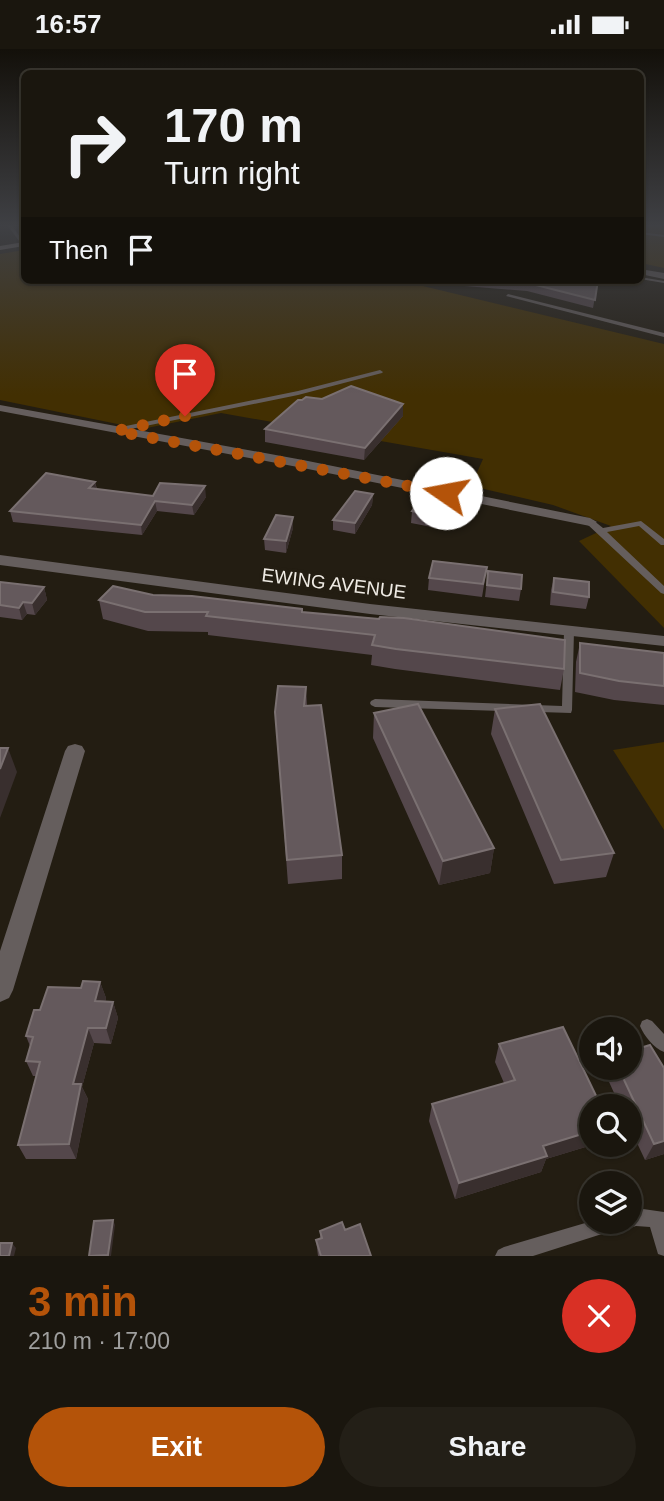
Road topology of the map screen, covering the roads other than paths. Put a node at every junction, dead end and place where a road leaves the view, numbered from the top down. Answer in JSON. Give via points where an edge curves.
{"nodes":[{"id":1,"x":508,"y":295,"type":"dead end"},
{"id":2,"x":664,"y":334,"type":"edge"},
{"id":3,"x":380,"y":372,"type":"dead end"},
{"id":4,"x":0,"y":408,"type":"edge"},
{"id":5,"x":116,"y":431,"type":"junction"},
{"id":6,"x":596,"y":527,"type":"junction"},
{"id":7,"x":664,"y":543,"type":"edge"},
{"id":8,"x":0,"y":560,"type":"edge"},
{"id":9,"x":664,"y":591,"type":"edge"},
{"id":10,"x":569,"y":631,"type":"junction"},
{"id":11,"x":664,"y":641,"type":"edge"},
{"id":12,"x":376,"y":703,"type":"dead end"},
{"id":13,"x":75,"y":751,"type":"dead end"},
{"id":14,"x":0,"y":990,"type":"edge"},
{"id":15,"x":647,"y":1026,"type":"dead end"},
{"id":16,"x":664,"y":1045,"type":"edge"},
{"id":17,"x":642,"y":1220,"type":"edge"},
{"id":18,"x":660,"y":1221,"type":"edge"},
{"id":19,"x":579,"y":1234,"type":"edge"},
{"id":20,"x":664,"y":1248,"type":"edge"},
{"id":21,"x":505,"y":1256,"type":"edge"}],
"edges":[{"from":1,"to":2,"type":"lane"},
{"from":3,"to":5,"type":"lane"},
{"from":4,"to":5,"type":"street"},
{"from":5,"to":6,"type":"street","via":[[317,467]]},
{"from":6,"to":7,"type":"lane","via":[[640,523]]},
{"from":6,"to":9,"type":"lane"},
{"from":8,"to":10,"type":"street","name":"EWING AVENUE"},
{"from":10,"to":11,"type":"street","name":"EWING AVENUE"},
{"from":10,"to":12,"type":"lane","via":[[568,710]]},
{"from":13,"to":14,"type":"street"},
{"from":15,"to":16,"type":"lane"},
{"from":17,"to":18,"type":"lane"},
{"from":18,"to":20,"type":"lane"},
{"from":19,"to":21,"type":"lane"}]}
